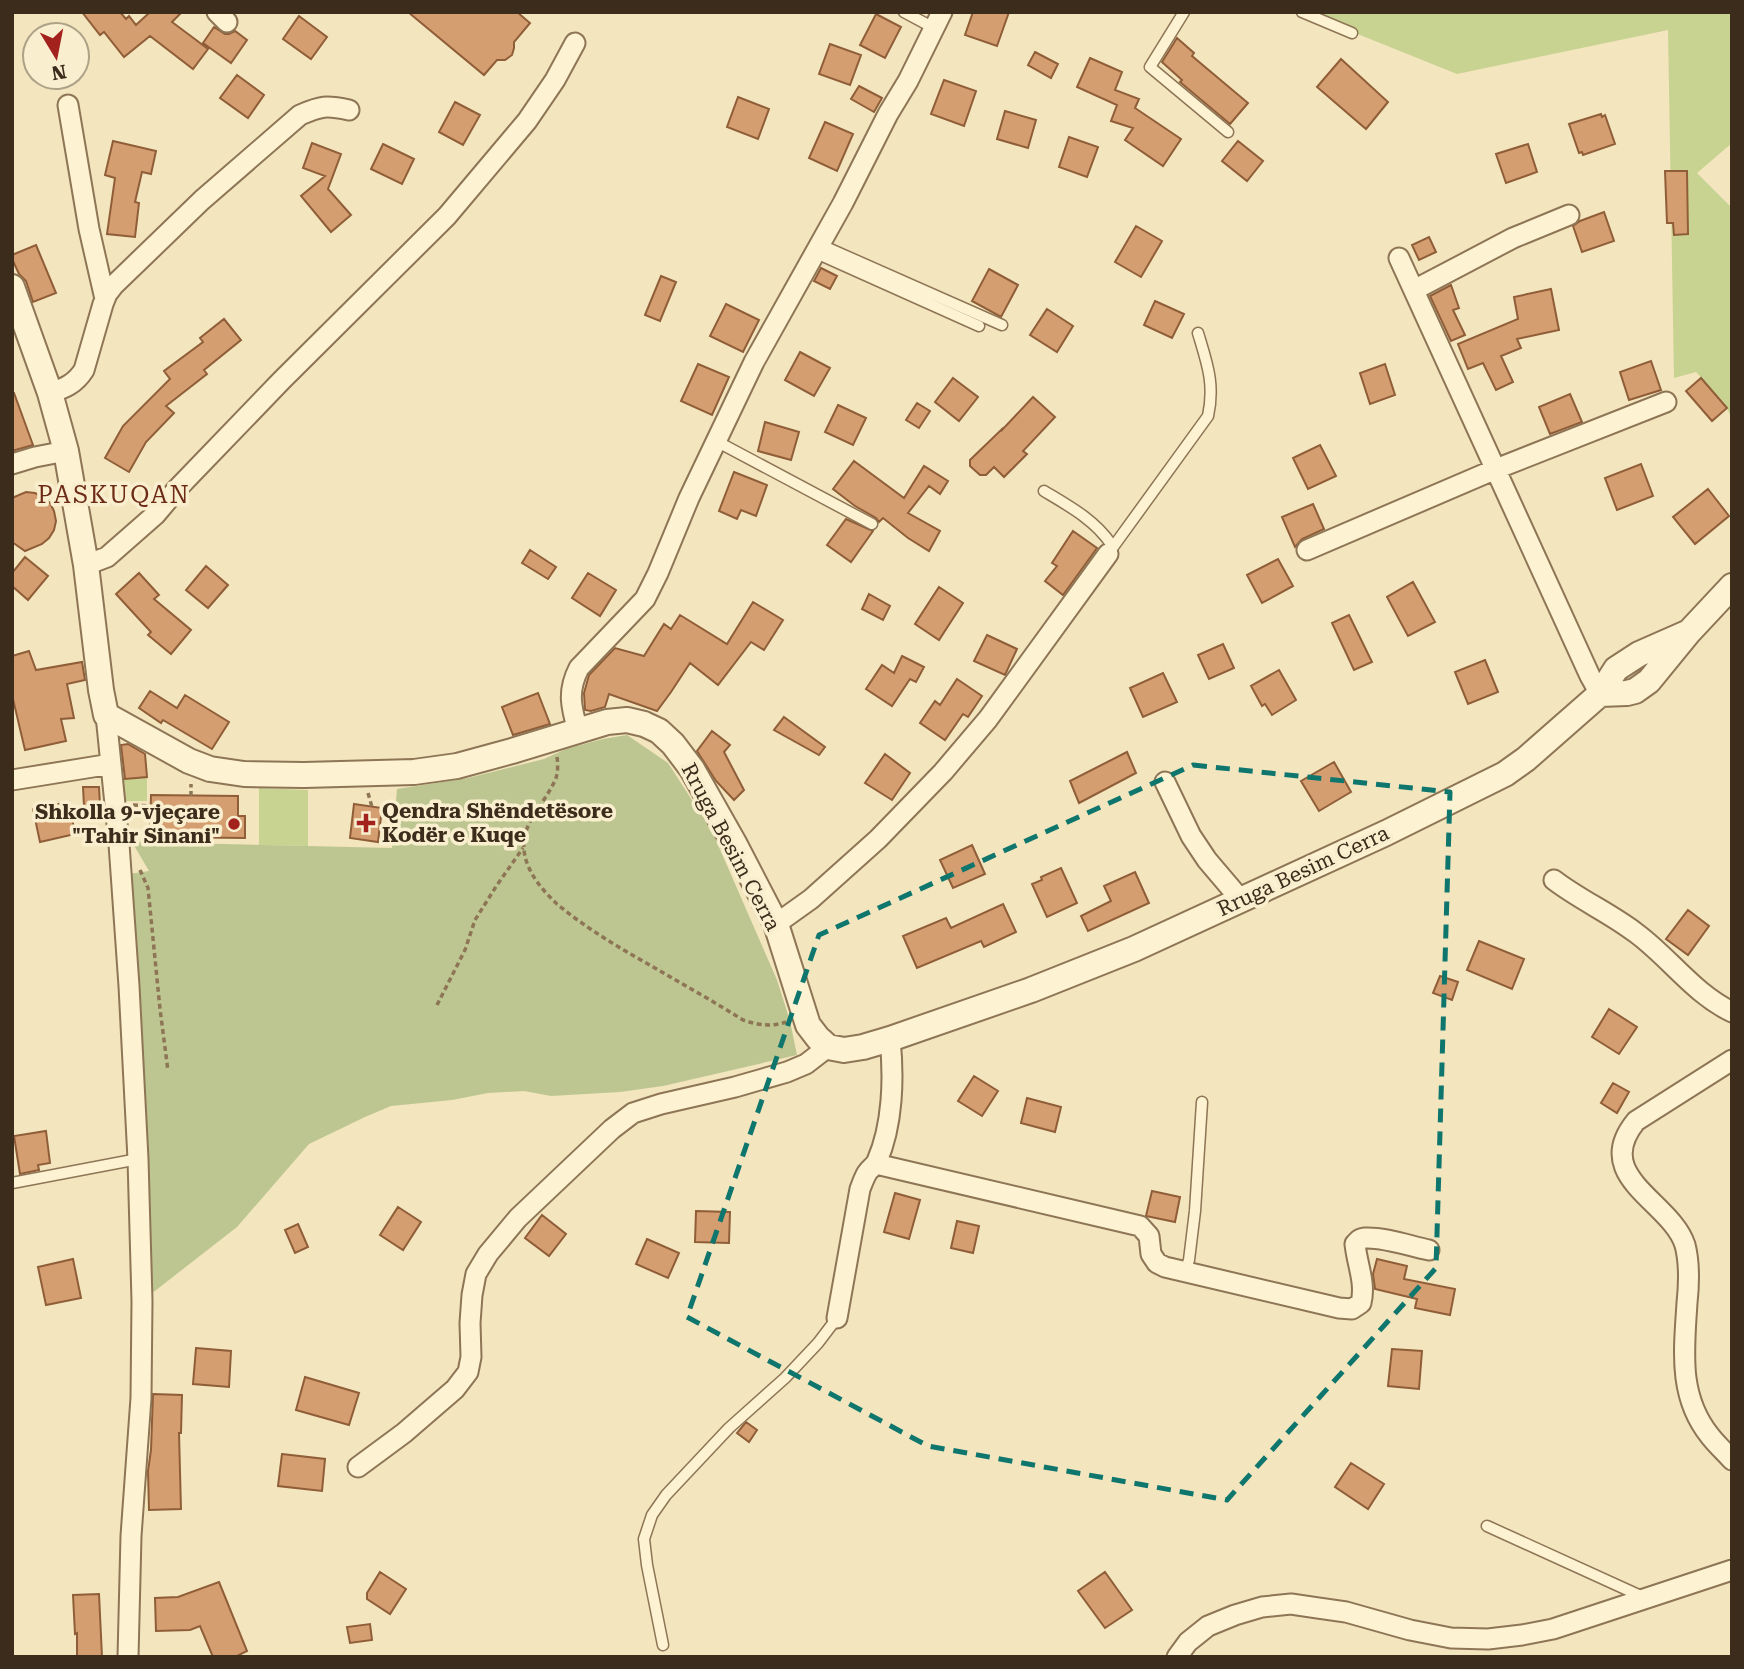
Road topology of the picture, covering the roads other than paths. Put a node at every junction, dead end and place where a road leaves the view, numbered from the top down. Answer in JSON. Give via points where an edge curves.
{"nodes":[{"id":1,"x":904,"y":12,"type":"edge"},
{"id":2,"x":1184,"y":12,"type":"edge"},
{"id":3,"x":1302,"y":12,"type":"edge"},
{"id":4,"x":938,"y":20,"type":"edge"},
{"id":5,"x":1352,"y":33,"type":"dead end"},
{"id":6,"x":575,"y":43,"type":"dead end"},
{"id":7,"x":68,"y":105,"type":"dead end"},
{"id":8,"x":349,"y":110,"type":"dead end"},
{"id":9,"x":1228,"y":132,"type":"dead end"},
{"id":10,"x":1569,"y":215,"type":"dead end"},
{"id":11,"x":818,"y":249,"type":"junction"},
{"id":12,"x":1399,"y":258,"type":"dead end"},
{"id":13,"x":12,"y":287,"type":"edge"},
{"id":14,"x":1414,"y":290,"type":"junction"},
{"id":15,"x":105,"y":299,"type":"junction"},
{"id":16,"x":1002,"y":325,"type":"dead end"},
{"id":17,"x":979,"y":326,"type":"dead end"},
{"id":18,"x":1198,"y":333,"type":"dead end"},
{"id":19,"x":50,"y":393,"type":"junction"},
{"id":20,"x":1665,"y":402,"type":"dead end"},
{"id":21,"x":716,"y":441,"type":"junction"},
{"id":22,"x":66,"y":451,"type":"junction"},
{"id":23,"x":12,"y":464,"type":"edge"},
{"id":24,"x":1496,"y":469,"type":"junction"},
{"id":25,"x":1044,"y":491,"type":"dead end"},
{"id":26,"x":872,"y":524,"type":"dead end"},
{"id":27,"x":1307,"y":550,"type":"dead end"},
{"id":28,"x":1108,"y":554,"type":"junction"},
{"id":29,"x":86,"y":565,"type":"junction"},
{"id":30,"x":1732,"y":586,"type":"edge"},
{"id":31,"x":1600,"y":694,"type":"junction"},
{"id":32,"x":106,"y":715,"type":"junction"},
{"id":33,"x":578,"y":731,"type":"junction"},
{"id":34,"x":111,"y":764,"type":"junction"},
{"id":35,"x":12,"y":780,"type":"edge"},
{"id":36,"x":1165,"y":782,"type":"dead end"},
{"id":37,"x":1555,"y":880,"type":"dead end"},
{"id":38,"x":1241,"y":900,"type":"junction"},
{"id":39,"x":776,"y":924,"type":"junction"},
{"id":40,"x":1732,"y":1012,"type":"edge"},
{"id":41,"x":890,"y":1040,"type":"junction"},
{"id":42,"x":828,"y":1047,"type":"junction"},
{"id":43,"x":1732,"y":1060,"type":"edge"},
{"id":44,"x":1202,"y":1102,"type":"dead end"},
{"id":45,"x":138,"y":1159,"type":"junction"},
{"id":46,"x":876,"y":1164,"type":"junction"},
{"id":47,"x":12,"y":1183,"type":"edge"},
{"id":48,"x":1429,"y":1250,"type":"dead end"},
{"id":49,"x":1185,"y":1272,"type":"junction"},
{"id":50,"x":836,"y":1318,"type":"joint"},
{"id":51,"x":1732,"y":1460,"type":"edge"},
{"id":52,"x":358,"y":1467,"type":"dead end"},
{"id":53,"x":1487,"y":1526,"type":"dead end"},
{"id":54,"x":1732,"y":1570,"type":"edge"},
{"id":55,"x":1645,"y":1598,"type":"junction"},
{"id":56,"x":663,"y":1645,"type":"dead end"},
{"id":57,"x":128,"y":1657,"type":"edge"},
{"id":58,"x":1177,"y":1657,"type":"edge"}],
"edges":[{"from":1,"to":4,"type":"lane"},
{"from":2,"to":9,"type":"lane","via":[[1150,67]]},
{"from":3,"to":5,"type":"lane"},
{"from":4,"to":11,"type":"street"},
{"from":6,"to":29,"type":"street","via":[[527,121],[447,216],[156,514],[107,557]]},
{"from":7,"to":15,"type":"street"},
{"from":8,"to":15,"type":"street","via":[[317,107],[300,116],[202,200]]},
{"from":10,"to":14,"type":"street","via":[[1513,238]]},
{"from":11,"to":16,"type":"lane"},
{"from":11,"to":17,"type":"lane"},
{"from":11,"to":21,"type":"street","via":[[754,362]]},
{"from":12,"to":14,"type":"street"},
{"from":13,"to":19,"type":"street"},
{"from":14,"to":24,"type":"street"},
{"from":15,"to":19,"type":"street","via":[[84,370],[69,386]]},
{"from":18,"to":28,"type":"lane","via":[[1209,370],[1212,397],[1208,416]]},
{"from":19,"to":22,"type":"street"},
{"from":20,"to":24,"type":"street"},
{"from":21,"to":26,"type":"lane"},
{"from":21,"to":33,"type":"street","via":[[645,599],[579,668],[572,682]]},
{"from":22,"to":23,"type":"street"},
{"from":22,"to":29,"type":"street"},
{"from":24,"to":27,"type":"street"},
{"from":24,"to":31,"type":"street"},
{"from":25,"to":28,"type":"lane","via":[[1103,532],[1111,544]]},
{"from":28,"to":39,"type":"street","via":[[988,719],[943,772],[878,839]]},
{"from":29,"to":32,"type":"street"},
{"from":30,"to":31,"type":"street","name":"Rruga Besim Cerra","via":[[1689,632],[1616,669]]},
{"from":31,"to":38,"type":"street","name":"Rruga Besim Cerra","via":[[1505,774]]},
{"from":32,"to":33,"type":"street","name":"Rruga Besim Cerra","via":[[189,761],[244,774],[414,772],[457,766]]},
{"from":32,"to":34,"type":"street"},
{"from":33,"to":39,"type":"street","name":"Rruga Besim Cerra","via":[[627,720],[659,731],[673,744],[715,808]]},
{"from":34,"to":35,"type":"street"},
{"from":34,"to":45,"type":"street"},
{"from":36,"to":38,"type":"street","via":[[1191,836]]},
{"from":37,"to":40,"type":"street","via":[[1638,934],[1708,999]]},
{"from":38,"to":41,"type":"street","name":"Rruga Besim Cerra","via":[[1044,985]]},
{"from":39,"to":42,"type":"street","name":"Rruga Besim Cerra","via":[[808,1025]]},
{"from":41,"to":42,"type":"street","name":"Rruga Besim Cerra","via":[[844,1050]]},
{"from":41,"to":46,"type":"street","via":[[890,1107]]},
{"from":42,"to":52,"type":"street","via":[[787,1072],[633,1113],[612,1129],[518,1218],[476,1274],[468,1372],[455,1389]]},
{"from":43,"to":51,"type":"street","via":[[1636,1121],[1627,1132],[1623,1159],[1636,1186],[1674,1224],[1684,1242],[1689,1282],[1684,1360],[1688,1390],[1697,1416]]},
{"from":44,"to":49,"type":"lane","via":[[1195,1210]]},
{"from":45,"to":47,"type":"lane"},
{"from":45,"to":57,"type":"street","via":[[141,1398]]},
{"from":46,"to":49,"type":"street","via":[[1140,1226],[1149,1236],[1157,1263]]},
{"from":46,"to":50,"type":"street","via":[[860,1189]]},
{"from":48,"to":49,"type":"street","via":[[1358,1240],[1363,1294],[1352,1308]]},
{"from":50,"to":56,"type":"lane","via":[[818,1343],[729,1429],[652,1515],[644,1539]]},
{"from":53,"to":55,"type":"lane"},
{"from":54,"to":55,"type":"street"},
{"from":55,"to":58,"type":"street","via":[[1553,1629],[1488,1639],[1410,1630],[1328,1609],[1272,1606],[1208,1626]]}]}
